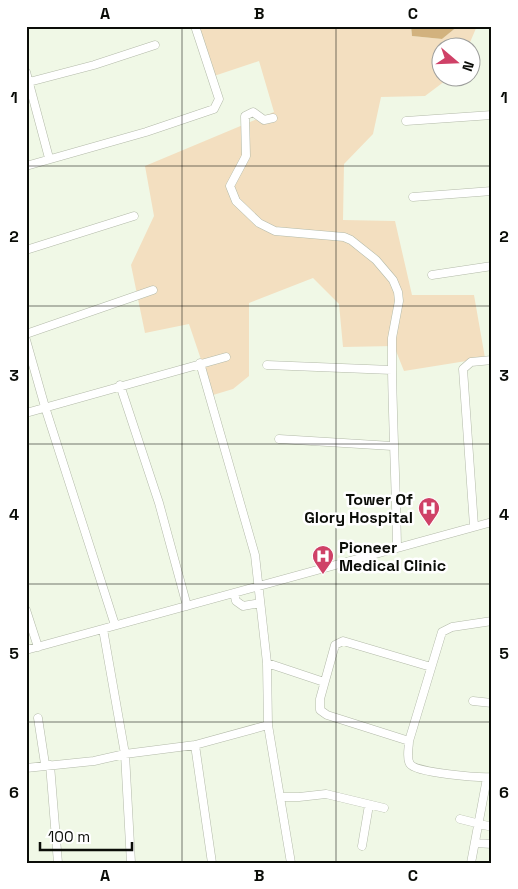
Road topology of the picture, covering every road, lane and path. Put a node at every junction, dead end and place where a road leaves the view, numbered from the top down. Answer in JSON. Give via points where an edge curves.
{"nodes":[{"id":1,"x":195,"y":26,"type":"edge"},
{"id":2,"x":154,"y":46,"type":"dead end"},
{"id":3,"x":26,"y":72,"type":"edge"},
{"id":4,"x":29,"y":82,"type":"junction"},
{"id":5,"x":492,"y":115,"type":"edge"},
{"id":6,"x":273,"y":118,"type":"dead end"},
{"id":7,"x":406,"y":121,"type":"dead end"},
{"id":8,"x":49,"y":158,"type":"junction"},
{"id":9,"x":26,"y":166,"type":"edge"},
{"id":10,"x":492,"y":191,"type":"edge"},
{"id":11,"x":413,"y":197,"type":"dead end"},
{"id":12,"x":134,"y":216,"type":"dead end"},
{"id":13,"x":26,"y":250,"type":"edge"},
{"id":14,"x":492,"y":266,"type":"edge"},
{"id":15,"x":432,"y":275,"type":"dead end"},
{"id":16,"x":153,"y":290,"type":"dead end"},
{"id":17,"x":26,"y":334,"type":"edge"},
{"id":18,"x":26,"y":340,"type":"edge"},
{"id":19,"x":226,"y":357,"type":"dead end"},
{"id":20,"x":492,"y":360,"type":"edge"},
{"id":21,"x":200,"y":363,"type":"junction"},
{"id":22,"x":267,"y":365,"type":"dead end"},
{"id":23,"x":392,"y":370,"type":"junction"},
{"id":24,"x":120,"y":385,"type":"junction"},
{"id":25,"x":45,"y":407,"type":"junction"},
{"id":26,"x":26,"y":413,"type":"edge"},
{"id":27,"x":279,"y":438,"type":"dead end"},
{"id":28,"x":392,"y":446,"type":"junction"},
{"id":29,"x":492,"y":522,"type":"edge"},
{"id":30,"x":474,"y":526,"type":"junction"},
{"id":31,"x":397,"y":547,"type":"junction"},
{"id":32,"x":258,"y":585,"type":"junction"},
{"id":33,"x":234,"y":593,"type":"junction"},
{"id":34,"x":260,"y":603,"type":"junction"},
{"id":35,"x":187,"y":606,"type":"junction"},
{"id":36,"x":26,"y":610,"type":"edge"},
{"id":37,"x":492,"y":621,"type":"edge"},
{"id":38,"x":115,"y":625,"type":"junction"},
{"id":39,"x":103,"y":629,"type":"junction"},
{"id":40,"x":38,"y":647,"type":"junction"},
{"id":41,"x":26,"y":650,"type":"edge"},
{"id":42,"x":267,"y":663,"type":"junction"},
{"id":43,"x":431,"y":667,"type":"junction"},
{"id":44,"x":324,"y":682,"type":"junction"},
{"id":45,"x":473,"y":701,"type":"dead end"},
{"id":46,"x":492,"y":704,"type":"edge"},
{"id":47,"x":38,"y":718,"type":"dead end"},
{"id":48,"x":268,"y":725,"type":"junction"},
{"id":49,"x":409,"y":741,"type":"junction"},
{"id":50,"x":195,"y":745,"type":"junction"},
{"id":51,"x":125,"y":754,"type":"junction"},
{"id":52,"x":50,"y":765,"type":"junction"},
{"id":53,"x":26,"y":768,"type":"edge"},
{"id":54,"x":489,"y":777,"type":"edge"},
{"id":55,"x":282,"y":797,"type":"junction"},
{"id":56,"x":369,"y":805,"type":"junction"},
{"id":57,"x":384,"y":808,"type":"dead end"},
{"id":58,"x":460,"y":819,"type":"dead end"},
{"id":59,"x":479,"y":823,"type":"junction"},
{"id":60,"x":492,"y":827,"type":"edge"},
{"id":61,"x":475,"y":843,"type":"junction"},
{"id":62,"x":492,"y":844,"type":"edge"},
{"id":63,"x":362,"y":846,"type":"dead end"},
{"id":64,"x":58,"y":863,"type":"edge"},
{"id":65,"x":131,"y":863,"type":"edge"},
{"id":66,"x":212,"y":863,"type":"edge"},
{"id":67,"x":290,"y":863,"type":"edge"},
{"id":68,"x":471,"y":863,"type":"edge"}],
"edges":[{"from":1,"to":8,"type":"street","via":[[219,99],[214,109],[146,132]]},
{"from":2,"to":4,"type":"street"},
{"from":3,"to":4,"type":"street"},
{"from":4,"to":8,"type":"street"},
{"from":5,"to":7,"type":"street"},
{"from":6,"to":23,"type":"street","via":[[264,120],[253,112],[246,116],[246,156],[232,181],[233,197],[264,227],[275,231],[344,237],[376,260],[393,280],[398,292]]},
{"from":8,"to":9,"type":"street"},
{"from":10,"to":11,"type":"street"},
{"from":12,"to":13,"type":"street"},
{"from":14,"to":15,"type":"street"},
{"from":16,"to":17,"type":"street"},
{"from":18,"to":25,"type":"street"},
{"from":19,"to":21,"type":"street"},
{"from":20,"to":30,"type":"street","via":[[471,362],[463,369]]},
{"from":21,"to":24,"type":"street"},
{"from":21,"to":32,"type":"street","via":[[255,555]]},
{"from":22,"to":23,"type":"street"},
{"from":23,"to":28,"type":"street"},
{"from":24,"to":25,"type":"street"},
{"from":24,"to":35,"type":"street","via":[[159,503]]},
{"from":25,"to":26,"type":"street"},
{"from":25,"to":38,"type":"street"},
{"from":27,"to":28,"type":"street"},
{"from":28,"to":31,"type":"street"},
{"from":29,"to":30,"type":"street"},
{"from":30,"to":31,"type":"street"},
{"from":31,"to":32,"type":"street"},
{"from":32,"to":33,"type":"street"},
{"from":32,"to":34,"type":"street"},
{"from":33,"to":34,"type":"street","via":[[236,602],[243,606]]},
{"from":33,"to":35,"type":"street"},
{"from":34,"to":42,"type":"street"},
{"from":35,"to":38,"type":"street"},
{"from":36,"to":40,"type":"street"},
{"from":37,"to":43,"type":"street","via":[[452,627],[442,632]]},
{"from":38,"to":39,"type":"street"},
{"from":39,"to":40,"type":"street"},
{"from":39,"to":51,"type":"street"},
{"from":40,"to":41,"type":"street"},
{"from":42,"to":44,"type":"street"},
{"from":42,"to":48,"type":"street"},
{"from":43,"to":44,"type":"street","via":[[341,641],[335,646]]},
{"from":43,"to":49,"type":"street"},
{"from":44,"to":49,"type":"street","via":[[319,707],[323,714]]},
{"from":45,"to":46,"type":"street"},
{"from":47,"to":52,"type":"street","via":[[45,764]]},
{"from":48,"to":50,"type":"street"},
{"from":48,"to":55,"type":"street"},
{"from":49,"to":54,"type":"street","via":[[409,762],[413,767],[436,773]]},
{"from":50,"to":51,"type":"street"},
{"from":50,"to":66,"type":"street"},
{"from":51,"to":52,"type":"street"},
{"from":51,"to":65,"type":"street"},
{"from":52,"to":53,"type":"street"},
{"from":52,"to":64,"type":"street"},
{"from":54,"to":59,"type":"street"},
{"from":55,"to":56,"type":"street","via":[[326,794]]},
{"from":55,"to":67,"type":"street"},
{"from":56,"to":57,"type":"street"},
{"from":56,"to":63,"type":"street"},
{"from":58,"to":59,"type":"street"},
{"from":59,"to":60,"type":"street"},
{"from":59,"to":61,"type":"street"},
{"from":61,"to":62,"type":"street"},
{"from":61,"to":68,"type":"street"}]}
